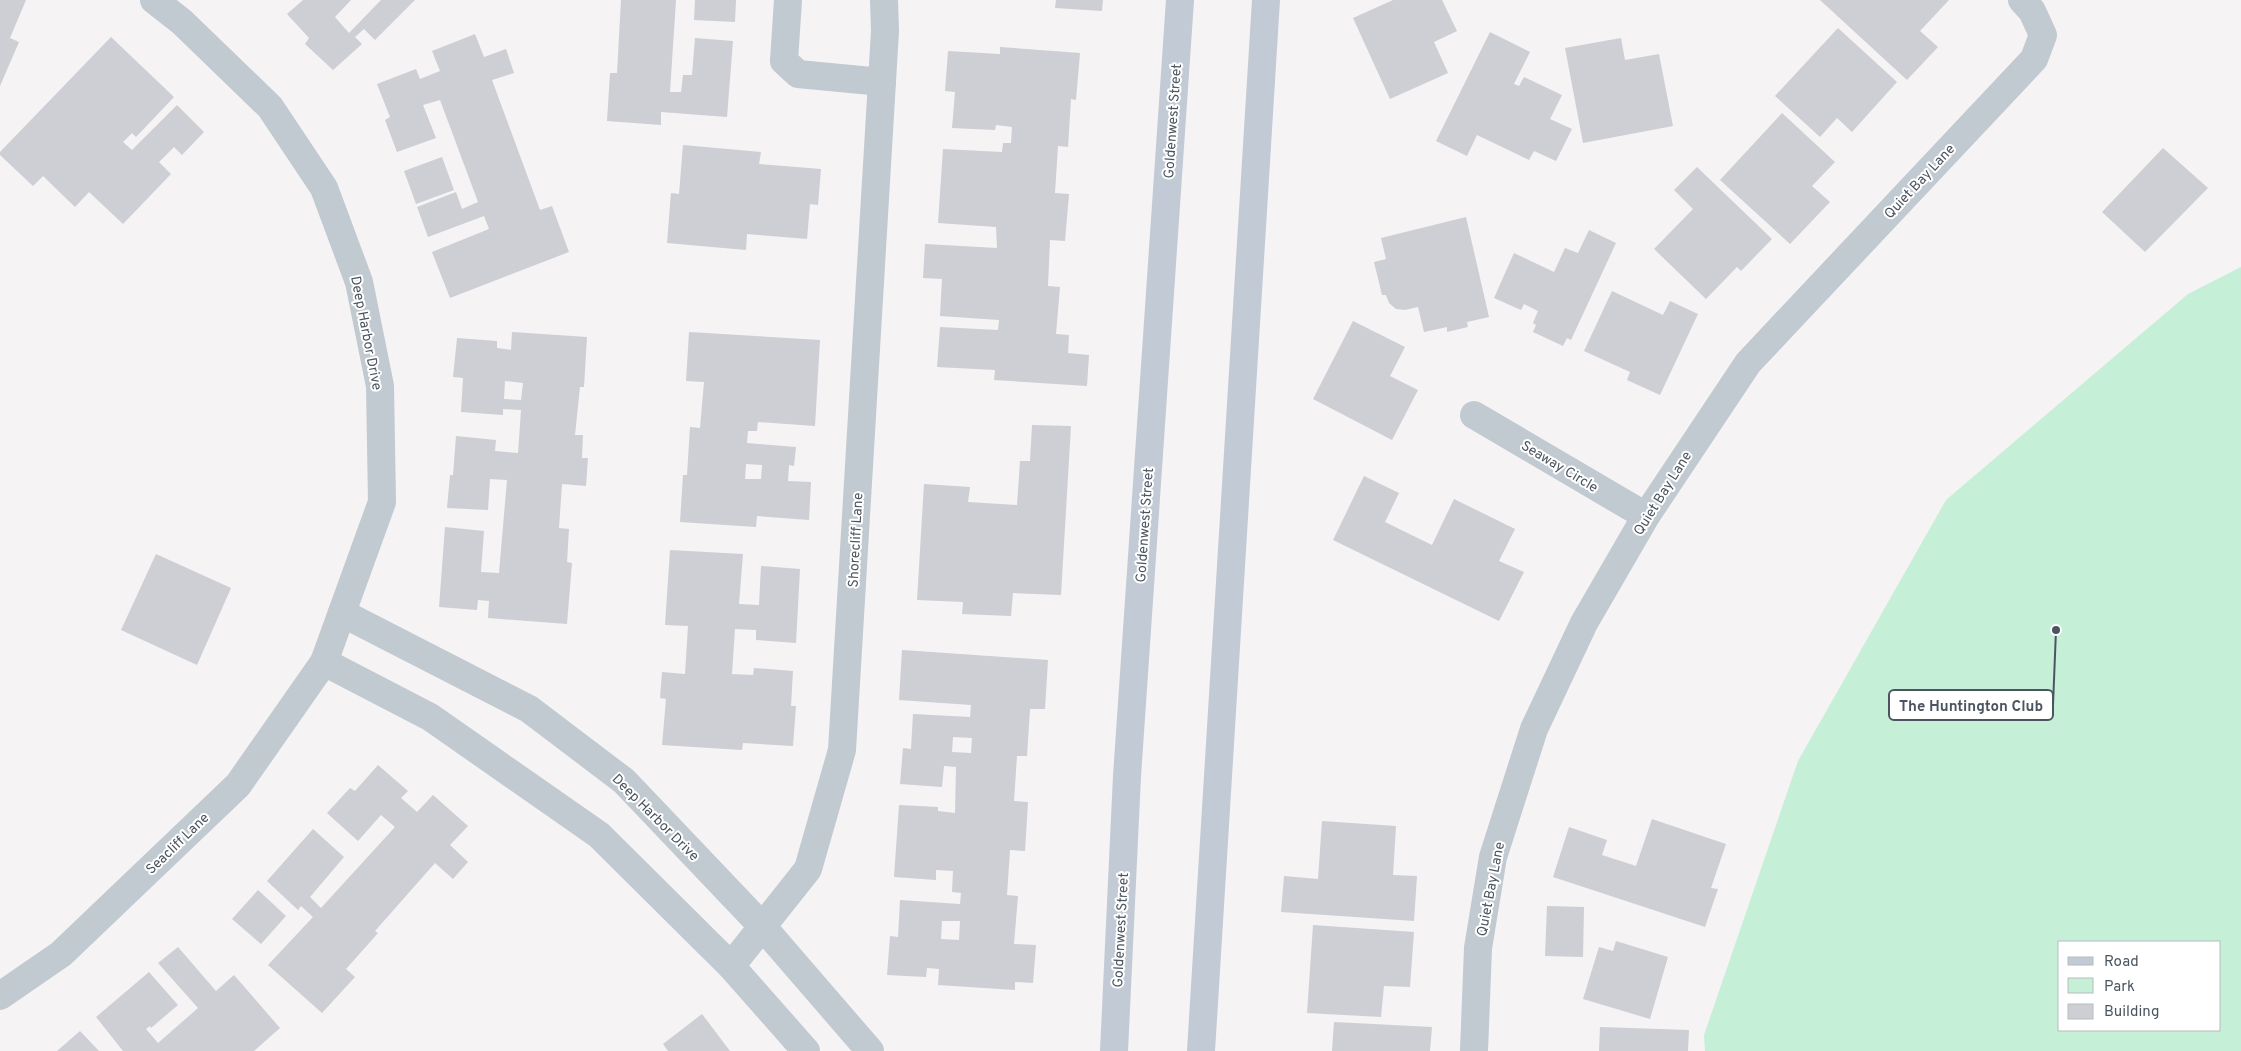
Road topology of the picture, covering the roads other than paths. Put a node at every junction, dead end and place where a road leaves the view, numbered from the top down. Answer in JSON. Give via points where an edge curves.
{"nodes":[{"id":1,"x":154,"y":0,"type":"edge"},
{"id":2,"x":788,"y":0,"type":"edge"},
{"id":3,"x":884,"y":0,"type":"edge"},
{"id":4,"x":1180,"y":0,"type":"edge"},
{"id":5,"x":1266,"y":0,"type":"edge"},
{"id":6,"x":2022,"y":0,"type":"edge"},
{"id":7,"x":882,"y":82,"type":"junction"},
{"id":8,"x":1474,"y":415,"type":"dead end"},
{"id":9,"x":1646,"y":516,"type":"junction"},
{"id":10,"x":342,"y":613,"type":"junction"},
{"id":11,"x":324,"y":662,"type":"junction"},
{"id":12,"x":762,"y":926,"type":"junction"},
{"id":13,"x":731,"y":966,"type":"junction"},
{"id":14,"x":0,"y":996,"type":"edge"},
{"id":15,"x":806,"y":1051,"type":"edge"},
{"id":16,"x":870,"y":1051,"type":"edge"},
{"id":17,"x":1114,"y":1051,"type":"edge"},
{"id":18,"x":1201,"y":1051,"type":"edge"},
{"id":19,"x":1474,"y":1051,"type":"edge"}],
"edges":[{"from":1,"to":10,"type":"street","name":"Deep Harbor Drive","via":[[182,22],[270,107],[324,188],[359,282],[380,386],[382,502]]},
{"from":2,"to":7,"type":"street","via":[[784,61],[798,74]]},
{"from":3,"to":7,"type":"street","name":"Shorecliff Lane"},
{"from":4,"to":17,"type":"main road","name":"Goldenwest Street","via":[[1126,776]]},
{"from":5,"to":18,"type":"main road"},
{"from":6,"to":9,"type":"street","name":"Quiet Bay Lane","via":[[2032,11],[2042,35],[2034,59],[1748,363]]},
{"from":7,"to":12,"type":"street","name":"Shorecliff Lane","via":[[842,750],[808,870]]},
{"from":8,"to":9,"type":"street","name":"Seaway Circle"},
{"from":9,"to":19,"type":"street","name":"Quiet Bay Lane","via":[[1584,623],[1534,729],[1496,847],[1478,948]]},
{"from":10,"to":11,"type":"street","name":"Deep Harbor Drive"},
{"from":10,"to":12,"type":"street","name":"Deep Harbor Drive","via":[[529,709],[624,781]]},
{"from":11,"to":13,"type":"street","via":[[430,717],[599,836]]},
{"from":11,"to":14,"type":"street","name":"Seacliff Lane","via":[[238,785],[62,954]]},
{"from":12,"to":13,"type":"street","name":"Shorecliff Lane"},
{"from":12,"to":16,"type":"street","name":"Deep Harbor Drive"},
{"from":13,"to":15,"type":"street"}]}
